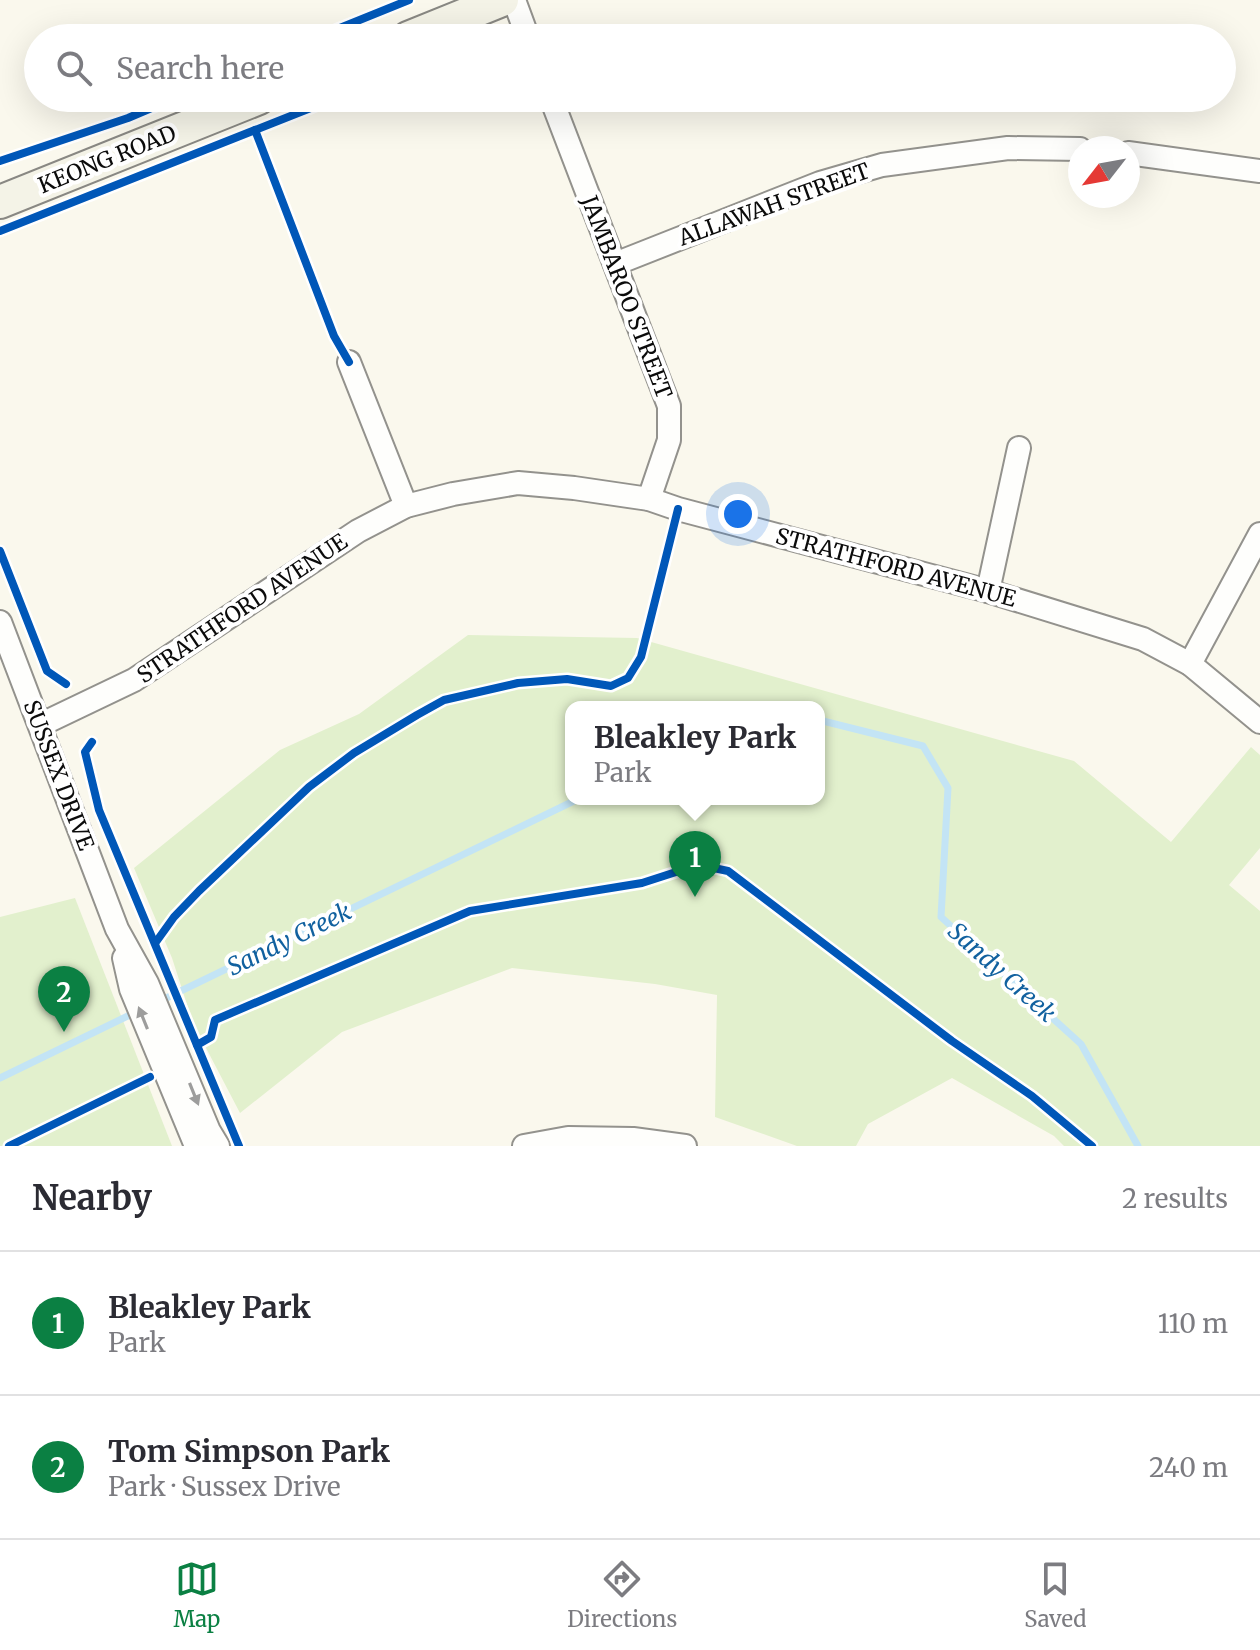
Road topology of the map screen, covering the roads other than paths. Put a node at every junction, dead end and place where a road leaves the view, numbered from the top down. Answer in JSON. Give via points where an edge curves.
{"nodes":[{"id":1,"x":502,"y":0,"type":"edge"},
{"id":2,"x":514,"y":0,"type":"edge"},
{"id":3,"x":443,"y":24,"type":"edge"},
{"id":4,"x":523,"y":24,"type":"edge"},
{"id":5,"x":224,"y":112,"type":"edge"},
{"id":6,"x":556,"y":112,"type":"edge"},
{"id":7,"x":1068,"y":149,"type":"edge"},
{"id":8,"x":1140,"y":155,"type":"edge"},
{"id":9,"x":1260,"y":171,"type":"edge"},
{"id":10,"x":0,"y":202,"type":"edge"},
{"id":11,"x":615,"y":264,"type":"junction"},
{"id":12,"x":349,"y":362,"type":"dead end"},
{"id":13,"x":1019,"y":448,"type":"dead end"},
{"id":14,"x":649,"y":499,"type":"junction"},
{"id":15,"x":406,"y":506,"type":"junction"},
{"id":16,"x":1260,"y":534,"type":"edge"},
{"id":17,"x":988,"y":591,"type":"junction"},
{"id":18,"x":0,"y":624,"type":"edge"},
{"id":19,"x":1190,"y":664,"type":"junction"},
{"id":20,"x":1260,"y":722,"type":"edge"},
{"id":21,"x":40,"y":725,"type":"junction"},
{"id":22,"x":164,"y":1044,"type":"junction"},
{"id":23,"x":196,"y":1146,"type":"edge"},
{"id":24,"x":218,"y":1146,"type":"edge"},
{"id":25,"x":524,"y":1146,"type":"edge"},
{"id":26,"x":685,"y":1146,"type":"edge"}],
"edges":[{"from":1,"to":3,"type":"street"},
{"from":2,"to":4,"type":"street"},
{"from":5,"to":10,"type":"street","name":"KEONG ROAD"},
{"from":6,"to":11,"type":"street","name":"JAMBAROO STREET"},
{"from":7,"to":11,"type":"street","name":"ALLAWAH STREET","via":[[1008,148],[882,165],[820,183]]},
{"from":8,"to":9,"type":"street"},
{"from":11,"to":14,"type":"street","name":"JAMBAROO STREET","via":[[669,406],[669,440]]},
{"from":12,"to":15,"type":"street"},
{"from":13,"to":17,"type":"street"},
{"from":14,"to":15,"type":"street","name":"STRATHFORD AVENUE","via":[[518,483]]},
{"from":14,"to":17,"type":"street","name":"STRATHFORD AVENUE"},
{"from":15,"to":21,"type":"street","name":"STRATHFORD AVENUE","via":[[358,531],[134,680]]},
{"from":16,"to":19,"type":"street"},
{"from":17,"to":19,"type":"street","name":"STRATHFORD AVENUE","via":[[1143,639]]},
{"from":18,"to":21,"type":"street","name":"SUSSEX DRIVE"},
{"from":19,"to":20,"type":"street","name":"STRATHFORD AVENUE"},
{"from":21,"to":22,"type":"street","name":"SUSSEX DRIVE"},
{"from":22,"to":23,"type":"street","name":"SUSSEX DRIVE"},
{"from":22,"to":24,"type":"street","name":"SUSSEX DRIVE","one_way":true},
{"from":25,"to":26,"type":"street","via":[[581,1138]]}]}
